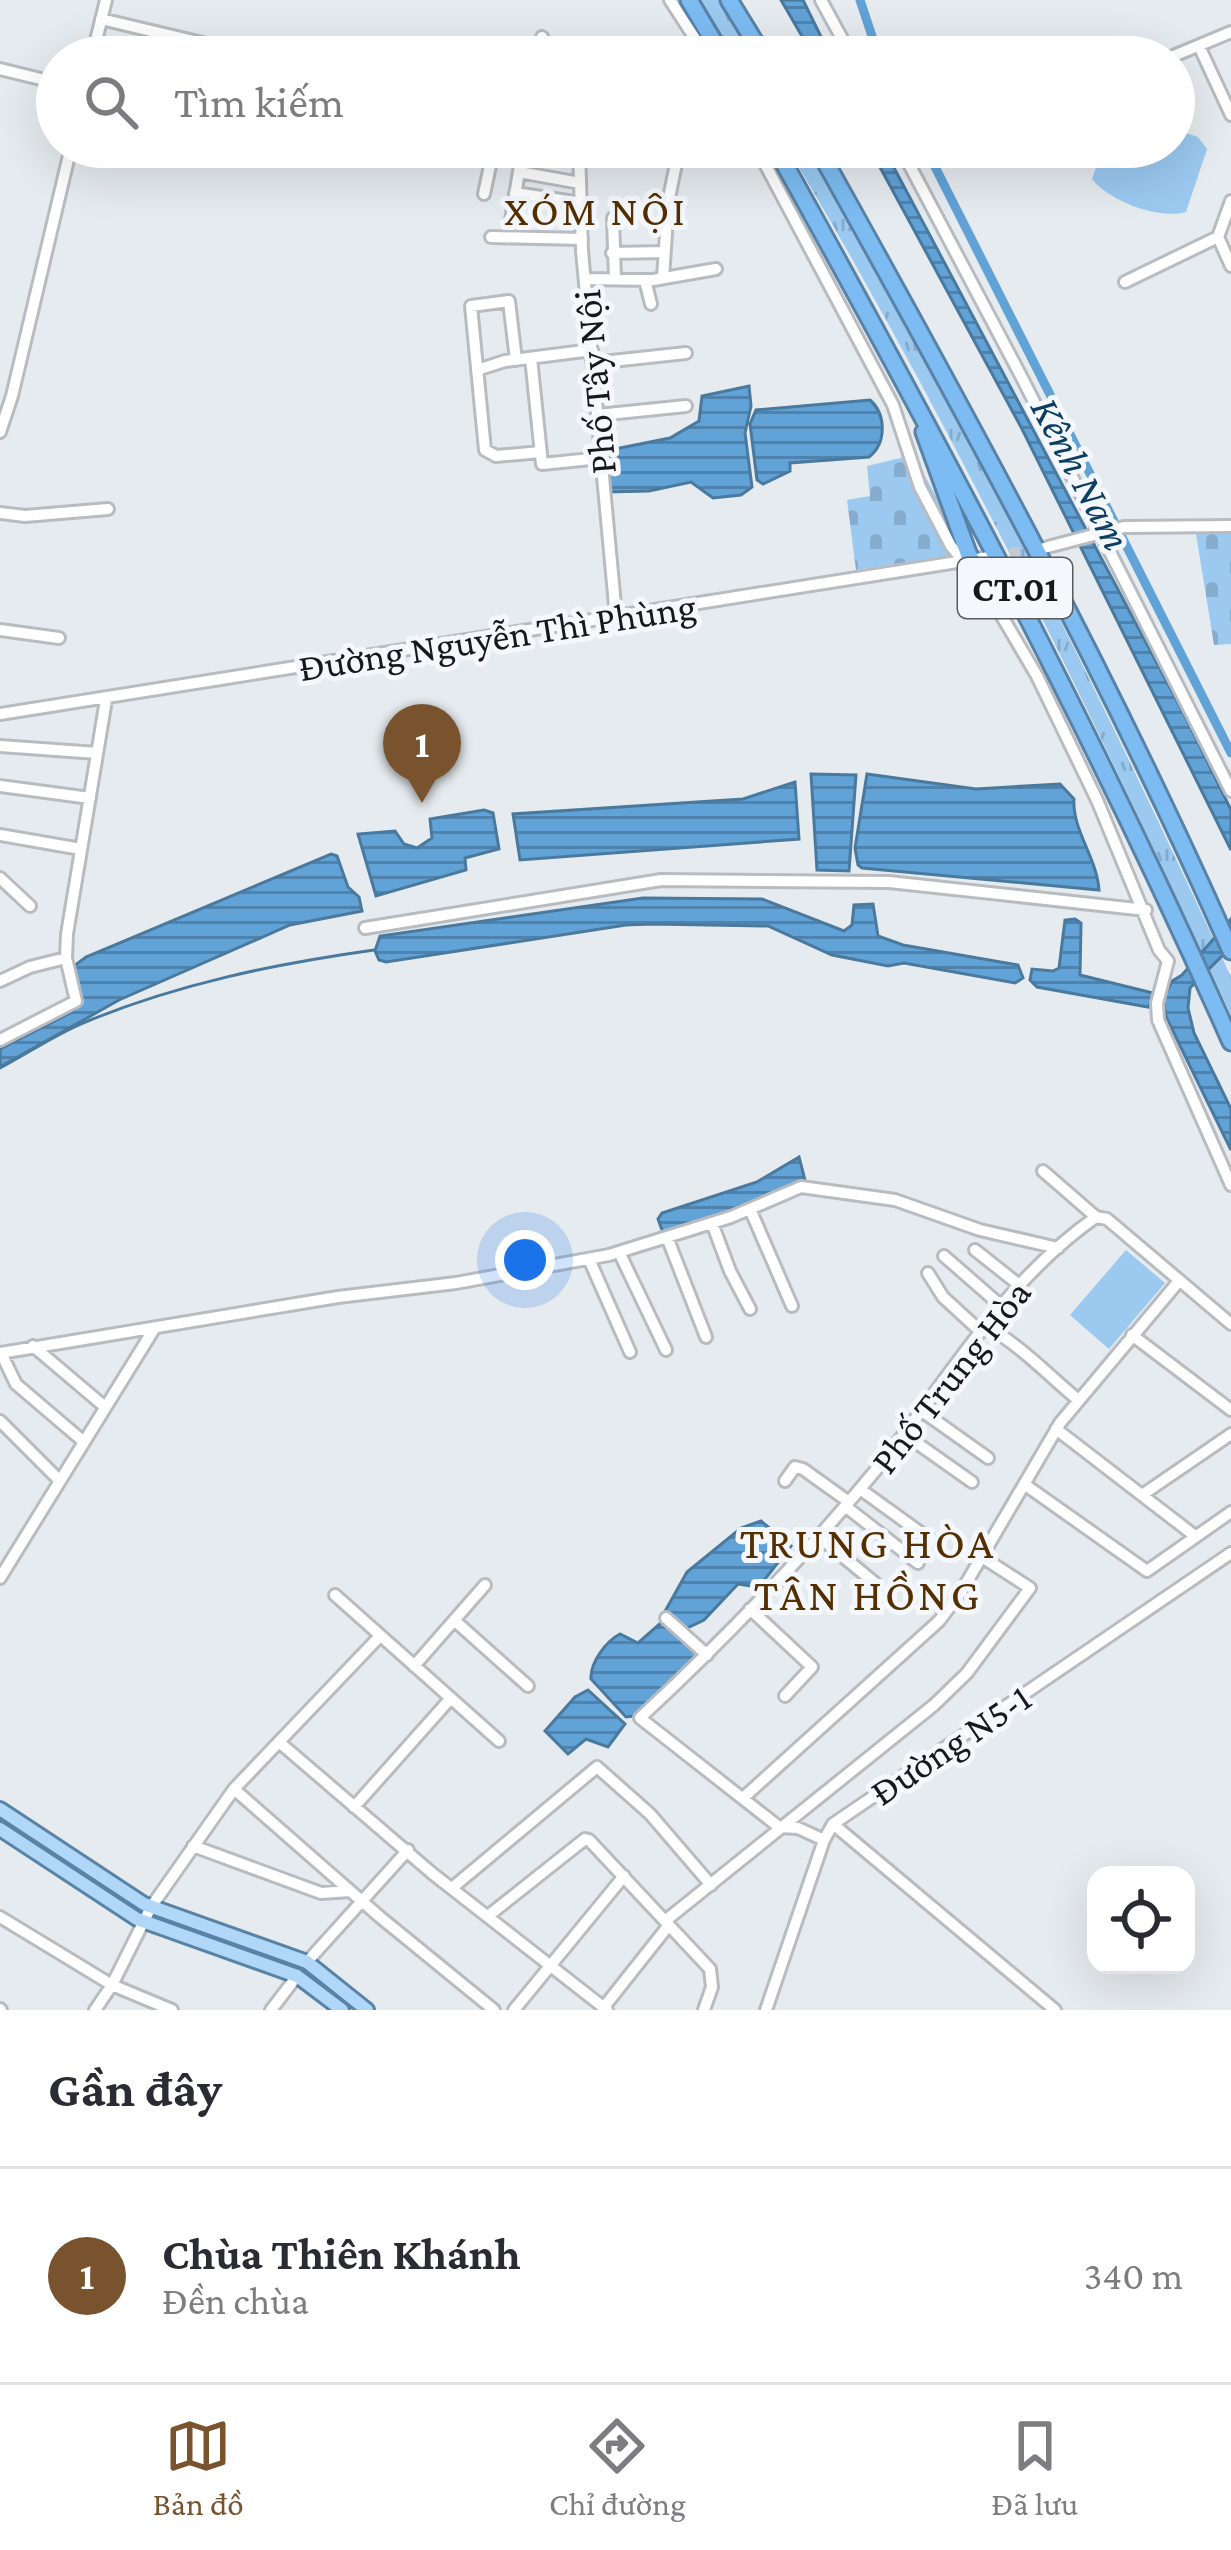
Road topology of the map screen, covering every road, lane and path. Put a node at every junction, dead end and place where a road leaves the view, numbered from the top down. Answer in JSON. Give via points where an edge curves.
{"nodes":[{"id":1,"x":106,"y":0,"type":"edge"},
{"id":2,"x":670,"y":0,"type":"edge"},
{"id":3,"x":688,"y":0,"type":"edge"},
{"id":4,"x":729,"y":0,"type":"edge"},
{"id":5,"x":821,"y":0,"type":"edge"},
{"id":6,"x":101,"y":19,"type":"junction"},
{"id":7,"x":1231,"y":32,"type":"edge"},
{"id":8,"x":97,"y":36,"type":"edge"},
{"id":9,"x":173,"y":36,"type":"edge"},
{"id":10,"x":693,"y":36,"type":"edge"},
{"id":11,"x":711,"y":36,"type":"edge"},
{"id":12,"x":751,"y":36,"type":"edge"},
{"id":13,"x":841,"y":36,"type":"edge"},
{"id":14,"x":1199,"y":46,"type":"junction"},
{"id":15,"x":1195,"y":48,"type":"edge"},
{"id":16,"x":0,"y":69,"type":"edge"},
{"id":17,"x":36,"y":78,"type":"edge"},
{"id":18,"x":1229,"y":106,"type":"edge"},
{"id":19,"x":66,"y":168,"type":"edge"},
{"id":20,"x":490,"y":168,"type":"edge"},
{"id":21,"x":520,"y":168,"type":"edge"},
{"id":22,"x":580,"y":168,"type":"edge"},
{"id":23,"x":676,"y":168,"type":"edge"},
{"id":24,"x":767,"y":168,"type":"edge"},
{"id":25,"x":787,"y":168,"type":"edge"},
{"id":26,"x":829,"y":168,"type":"edge"},
{"id":27,"x":911,"y":168,"type":"edge"},
{"id":28,"x":519,"y":172,"type":"junction"},
{"id":29,"x":580,"y":183,"type":"junction"},
{"id":30,"x":484,"y":194,"type":"dead end"},
{"id":31,"x":515,"y":194,"type":"junction"},
{"id":32,"x":1231,"y":201,"type":"edge"},
{"id":33,"x":581,"y":203,"type":"junction"},
{"id":34,"x":614,"y":218,"type":"dead end"},
{"id":35,"x":511,"y":220,"type":"dead end"},
{"id":36,"x":1218,"y":237,"type":"junction"},
{"id":37,"x":491,"y":238,"type":"dead end"},
{"id":38,"x":582,"y":239,"type":"junction"},
{"id":39,"x":664,"y":252,"type":"junction"},
{"id":40,"x":612,"y":253,"type":"junction"},
{"id":41,"x":1231,"y":266,"type":"edge"},
{"id":42,"x":716,"y":268,"type":"dead end"},
{"id":43,"x":845,"y":274,"type":"junction"},
{"id":44,"x":663,"y":278,"type":"junction"},
{"id":45,"x":585,"y":279,"type":"junction"},
{"id":46,"x":615,"y":280,"type":"junction"},
{"id":47,"x":646,"y":280,"type":"junction"},
{"id":48,"x":1125,"y":282,"type":"dead end"},
{"id":49,"x":650,"y":304,"type":"dead end"},
{"id":50,"x":686,"y":353,"type":"dead end"},
{"id":51,"x":592,"y":356,"type":"junction"},
{"id":52,"x":531,"y":358,"type":"junction"},
{"id":53,"x":516,"y":360,"type":"junction"},
{"id":54,"x":477,"y":370,"type":"junction"},
{"id":55,"x":686,"y":406,"type":"dead end"},
{"id":56,"x":598,"y":415,"type":"junction"},
{"id":57,"x":0,"y":432,"type":"edge"},
{"id":58,"x":541,"y":452,"type":"junction"},
{"id":59,"x":602,"y":458,"type":"junction"},
{"id":60,"x":108,"y":509,"type":"dead end"},
{"id":61,"x":0,"y":513,"type":"edge"},
{"id":62,"x":1231,"y":526,"type":"edge"},
{"id":63,"x":1100,"y":531,"type":"junction"},
{"id":64,"x":1044,"y":548,"type":"tunnel mouth"},
{"id":65,"x":995,"y":556,"type":"tunnel mouth"},
{"id":66,"x":968,"y":561,"type":"junction"},
{"id":67,"x":986,"y":587,"type":"joint"},
{"id":68,"x":616,"y":616,"type":"junction"},
{"id":69,"x":0,"y":630,"type":"edge"},
{"id":70,"x":59,"y":638,"type":"dead end"},
{"id":71,"x":106,"y":700,"type":"junction"},
{"id":72,"x":0,"y":714,"type":"edge"},
{"id":73,"x":0,"y":746,"type":"edge"},
{"id":74,"x":97,"y":754,"type":"junction"},
{"id":75,"x":0,"y":785,"type":"edge"},
{"id":76,"x":1231,"y":791,"type":"edge"},
{"id":77,"x":90,"y":798,"type":"junction"},
{"id":78,"x":0,"y":835,"type":"edge"},
{"id":79,"x":81,"y":849,"type":"junction"},
{"id":80,"x":0,"y":878,"type":"edge"},
{"id":81,"x":30,"y":906,"type":"dead end"},
{"id":82,"x":1146,"y":910,"type":"junction"},
{"id":83,"x":365,"y":928,"type":"dead end"},
{"id":84,"x":1231,"y":951,"type":"edge"},
{"id":85,"x":66,"y":958,"type":"junction"},
{"id":86,"x":0,"y":981,"type":"edge"},
{"id":87,"x":0,"y":1040,"type":"edge"},
{"id":88,"x":1231,"y":1042,"type":"edge"},
{"id":89,"x":1043,"y":1171,"type":"dead end"},
{"id":90,"x":1231,"y":1185,"type":"edge"},
{"id":91,"x":750,"y":1209,"type":"junction"},
{"id":92,"x":1096,"y":1217,"type":"junction"},
{"id":93,"x":712,"y":1223,"type":"junction"},
{"id":94,"x":667,"y":1237,"type":"junction"},
{"id":95,"x":1058,"y":1248,"type":"junction"},
{"id":96,"x":975,"y":1250,"type":"dead end"},
{"id":97,"x":619,"y":1252,"type":"junction"},
{"id":98,"x":944,"y":1256,"type":"dead end"},
{"id":99,"x":589,"y":1259,"type":"junction"},
{"id":100,"x":928,"y":1273,"type":"dead end"},
{"id":101,"x":1179,"y":1281,"type":"junction"},
{"id":102,"x":1018,"y":1284,"type":"junction"},
{"id":103,"x":999,"y":1304,"type":"junction"},
{"id":104,"x":792,"y":1306,"type":"dead end"},
{"id":105,"x":750,"y":1309,"type":"dead end"},
{"id":106,"x":1231,"y":1324,"type":"edge"},
{"id":107,"x":982,"y":1328,"type":"junction"},
{"id":108,"x":154,"y":1329,"type":"junction"},
{"id":109,"x":1132,"y":1335,"type":"junction"},
{"id":110,"x":706,"y":1337,"type":"dead end"},
{"id":111,"x":33,"y":1346,"type":"junction"},
{"id":112,"x":666,"y":1350,"type":"dead end"},
{"id":113,"x":630,"y":1352,"type":"dead end"},
{"id":114,"x":0,"y":1353,"type":"edge"},
{"id":115,"x":1077,"y":1399,"type":"junction"},
{"id":116,"x":105,"y":1407,"type":"junction"},
{"id":117,"x":1231,"y":1410,"type":"edge"},
{"id":118,"x":922,"y":1411,"type":"junction"},
{"id":119,"x":0,"y":1421,"type":"edge"},
{"id":120,"x":1056,"y":1429,"type":"junction"},
{"id":121,"x":904,"y":1434,"type":"junction"},
{"id":122,"x":1231,"y":1434,"type":"edge"},
{"id":123,"x":84,"y":1442,"type":"junction"},
{"id":124,"x":988,"y":1458,"type":"dead end"},
{"id":125,"x":60,"y":1480,"type":"junction"},
{"id":126,"x":785,"y":1481,"type":"dead end"},
{"id":127,"x":972,"y":1482,"type":"dead end"},
{"id":128,"x":1024,"y":1484,"type":"junction"},
{"id":129,"x":860,"y":1489,"type":"junction"},
{"id":130,"x":1142,"y":1496,"type":"junction"},
{"id":131,"x":847,"y":1504,"type":"junction"},
{"id":132,"x":1231,"y":1512,"type":"edge"},
{"id":133,"x":818,"y":1536,"type":"junction"},
{"id":134,"x":1195,"y":1536,"type":"junction"},
{"id":135,"x":932,"y":1541,"type":"dead end"},
{"id":136,"x":1231,"y":1553,"type":"edge"},
{"id":137,"x":982,"y":1557,"type":"junction"},
{"id":138,"x":918,"y":1563,"type":"dead end"},
{"id":139,"x":0,"y":1578,"type":"edge"},
{"id":140,"x":875,"y":1583,"type":"dead end"},
{"id":141,"x":485,"y":1585,"type":"dead end"},
{"id":142,"x":335,"y":1595,"type":"dead end"},
{"id":143,"x":750,"y":1609,"type":"junction"},
{"id":144,"x":454,"y":1620,"type":"junction"},
{"id":145,"x":670,"y":1621,"type":"dead end"},
{"id":146,"x":380,"y":1636,"type":"junction"},
{"id":147,"x":707,"y":1655,"type":"junction"},
{"id":148,"x":414,"y":1666,"type":"junction"},
{"id":149,"x":528,"y":1686,"type":"dead end"},
{"id":150,"x":785,"y":1696,"type":"dead end"},
{"id":151,"x":451,"y":1698,"type":"junction"},
{"id":152,"x":499,"y":1741,"type":"dead end"},
{"id":153,"x":279,"y":1742,"type":"junction"},
{"id":154,"x":234,"y":1789,"type":"junction"},
{"id":155,"x":743,"y":1798,"type":"junction"},
{"id":156,"x":354,"y":1807,"type":"junction"},
{"id":157,"x":5,"y":1813,"type":"edge"},
{"id":158,"x":833,"y":1824,"type":"junction"},
{"id":159,"x":779,"y":1828,"type":"junction"},
{"id":160,"x":1,"y":1831,"type":"edge"},
{"id":161,"x":824,"y":1840,"type":"junction"},
{"id":162,"x":194,"y":1846,"type":"junction"},
{"id":163,"x":407,"y":1850,"type":"junction"},
{"id":164,"x":624,"y":1876,"type":"junction"},
{"id":165,"x":711,"y":1885,"type":"junction"},
{"id":166,"x":452,"y":1888,"type":"junction"},
{"id":167,"x":350,"y":1891,"type":"junction"},
{"id":168,"x":363,"y":1903,"type":"junction"},
{"id":169,"x":152,"y":1907,"type":"junction"},
{"id":170,"x":488,"y":1916,"type":"junction"},
{"id":171,"x":0,"y":1917,"type":"edge"},
{"id":172,"x":143,"y":1922,"type":"junction"},
{"id":173,"x":667,"y":1923,"type":"junction"},
{"id":174,"x":307,"y":1962,"type":"junction"},
{"id":175,"x":550,"y":1965,"type":"junction"},
{"id":176,"x":297,"y":1976,"type":"junction"},
{"id":177,"x":112,"y":1985,"type":"junction"},
{"id":178,"x":147,"y":2005,"type":"edge"},
{"id":179,"x":605,"y":2009,"type":"edge"},
{"id":180,"x":95,"y":2010,"type":"edge"},
{"id":181,"x":172,"y":2010,"type":"edge"},
{"id":182,"x":271,"y":2010,"type":"edge"},
{"id":183,"x":341,"y":2010,"type":"edge"},
{"id":184,"x":367,"y":2010,"type":"edge"},
{"id":185,"x":494,"y":2010,"type":"edge"},
{"id":186,"x":514,"y":2010,"type":"edge"},
{"id":187,"x":704,"y":2010,"type":"edge"},
{"id":188,"x":766,"y":2010,"type":"edge"},
{"id":189,"x":1055,"y":2010,"type":"edge"}],
"edges":[{"from":1,"to":6,"type":"street"},
{"from":2,"to":10,"type":"street"},
{"from":3,"to":11,"type":"highway"},
{"from":4,"to":12,"type":"highway"},
{"from":5,"to":13,"type":"street"},
{"from":6,"to":8,"type":"street"},
{"from":6,"to":9,"type":"street"},
{"from":7,"to":14,"type":"street"},
{"from":14,"to":15,"type":"street"},
{"from":14,"to":18,"type":"street"},
{"from":16,"to":17,"type":"street"},
{"from":19,"to":57,"type":"street"},
{"from":20,"to":30,"type":"street"},
{"from":21,"to":28,"type":"street"},
{"from":22,"to":29,"type":"street","name":"Phố Tây Nội"},
{"from":23,"to":39,"type":"street"},
{"from":24,"to":66,"type":"street","via":[[893,406],[920,487],[951,546]]},
{"from":25,"to":43,"type":"highway","number":"CT.01"},
{"from":26,"to":84,"type":"highway","number":"CT.01","via":[[1076,625]]},
{"from":27,"to":63,"type":"street"},
{"from":28,"to":29,"type":"street"},
{"from":28,"to":31,"type":"street"},
{"from":29,"to":33,"type":"street","name":"Phố Tây Nội"},
{"from":31,"to":33,"type":"street"},
{"from":31,"to":35,"type":"street"},
{"from":32,"to":36,"type":"street"},
{"from":33,"to":38,"type":"street","name":"Phố Tây Nội"},
{"from":34,"to":40,"type":"street"},
{"from":36,"to":41,"type":"street"},
{"from":36,"to":48,"type":"street"},
{"from":37,"to":38,"type":"street"},
{"from":38,"to":45,"type":"street","name":"Phố Tây Nội"},
{"from":39,"to":40,"type":"street"},
{"from":39,"to":44,"type":"street"},
{"from":40,"to":46,"type":"street"},
{"from":42,"to":44,"type":"street"},
{"from":43,"to":66,"type":"highway","via":[[925,434]]},
{"from":43,"to":88,"type":"highway","number":"CT.01","via":[[1043,642]]},
{"from":44,"to":47,"type":"street"},
{"from":45,"to":46,"type":"street"},
{"from":45,"to":51,"type":"street","name":"Phố Tây Nội"},
{"from":46,"to":47,"type":"street"},
{"from":47,"to":49,"type":"street"},
{"from":50,"to":51,"type":"street"},
{"from":51,"to":52,"type":"street"},
{"from":51,"to":56,"type":"street","name":"Phố Tây Nội"},
{"from":52,"to":53,"type":"street"},
{"from":52,"to":58,"type":"street"},
{"from":53,"to":54,"type":"street"},
{"from":53,"to":54,"type":"street","via":[[509,301],[474,305]]},
{"from":54,"to":58,"type":"street","via":[[485,450]]},
{"from":55,"to":56,"type":"street"},
{"from":56,"to":59,"type":"street","name":"Phố Tây Nội"},
{"from":58,"to":59,"type":"street","via":[[542,464]]},
{"from":59,"to":68,"type":"street","name":"Phố Tây Nội"},
{"from":60,"to":61,"type":"street"},
{"from":62,"to":63,"type":"street"},
{"from":63,"to":64,"type":"street"},
{"from":63,"to":76,"type":"street"},
{"from":65,"to":66,"type":"street","name":"Đường Nguyễn Thì Phùng"},
{"from":66,"to":67,"type":"highway"},
{"from":66,"to":68,"type":"street","name":"Đường Nguyễn Thì Phùng"},
{"from":67,"to":82,"type":"street"},
{"from":68,"to":71,"type":"street","name":"Đường Nguyễn Thì Phùng"},
{"from":69,"to":70,"type":"street"},
{"from":71,"to":72,"type":"street","name":"Đường Nguyễn Thì Phùng"},
{"from":71,"to":74,"type":"street"},
{"from":73,"to":74,"type":"street"},
{"from":74,"to":77,"type":"street"},
{"from":75,"to":77,"type":"street"},
{"from":77,"to":79,"type":"street"},
{"from":78,"to":79,"type":"street"},
{"from":79,"to":85,"type":"street"},
{"from":80,"to":81,"type":"street"},
{"from":82,"to":83,"type":"street","via":[[889,882],[661,880]]},
{"from":82,"to":90,"type":"street","via":[[1168,964],[1158,1020]]},
{"from":85,"to":86,"type":"street"},
{"from":85,"to":87,"type":"street","via":[[75,1003]]},
{"from":89,"to":92,"type":"street"},
{"from":91,"to":93,"type":"street"},
{"from":91,"to":95,"type":"street","via":[[801,1187],[839,1190]]},
{"from":91,"to":104,"type":"street"},
{"from":92,"to":95,"type":"street","name":"Phố Trung Hòa"},
{"from":92,"to":101,"type":"street"},
{"from":93,"to":94,"type":"street"},
{"from":93,"to":105,"type":"street"},
{"from":94,"to":97,"type":"street"},
{"from":94,"to":110,"type":"street"},
{"from":95,"to":102,"type":"street","name":"Phố Trung Hòa"},
{"from":96,"to":102,"type":"street"},
{"from":97,"to":99,"type":"street"},
{"from":97,"to":112,"type":"street"},
{"from":98,"to":103,"type":"street"},
{"from":99,"to":108,"type":"street"},
{"from":99,"to":113,"type":"street"},
{"from":100,"to":107,"type":"street","via":[[943,1297]]},
{"from":101,"to":106,"type":"street"},
{"from":101,"to":109,"type":"street"},
{"from":102,"to":103,"type":"street","name":"Phố Trung Hòa"},
{"from":103,"to":107,"type":"street","name":"Phố Trung Hòa"},
{"from":107,"to":115,"type":"street","via":[[1008,1337]]},
{"from":107,"to":118,"type":"street","name":"Phố Trung Hòa"},
{"from":108,"to":111,"type":"street"},
{"from":108,"to":116,"type":"street"},
{"from":109,"to":115,"type":"street"},
{"from":109,"to":117,"type":"street"},
{"from":111,"to":114,"type":"street"},
{"from":111,"to":116,"type":"street"},
{"from":114,"to":123,"type":"street","via":[[16,1384]]},
{"from":115,"to":120,"type":"street"},
{"from":116,"to":123,"type":"street"},
{"from":118,"to":121,"type":"street","name":"Phố Trung Hòa"},
{"from":118,"to":124,"type":"street"},
{"from":119,"to":125,"type":"street"},
{"from":120,"to":128,"type":"street"},
{"from":120,"to":130,"type":"street"},
{"from":121,"to":127,"type":"street"},
{"from":121,"to":129,"type":"street","name":"Phố Trung Hòa"},
{"from":122,"to":130,"type":"street"},
{"from":123,"to":125,"type":"street"},
{"from":125,"to":139,"type":"street"},
{"from":126,"to":131,"type":"street","via":[[795,1467],[813,1472]]},
{"from":128,"to":134,"type":"street","via":[[1147,1571]]},
{"from":128,"to":137,"type":"street"},
{"from":129,"to":131,"type":"street","name":"Phố Trung Hòa"},
{"from":129,"to":135,"type":"street"},
{"from":130,"to":134,"type":"street"},
{"from":131,"to":133,"type":"street","name":"Phố Trung Hòa"},
{"from":131,"to":138,"type":"street"},
{"from":132,"to":134,"type":"street"},
{"from":133,"to":140,"type":"street"},
{"from":133,"to":143,"type":"street","name":"Phố Trung Hòa"},
{"from":136,"to":158,"type":"street","name":"Đường N5-1"},
{"from":137,"to":155,"type":"street","via":[[939,1621]]},
{"from":137,"to":159,"type":"street","via":[[1030,1588],[996,1638],[934,1705]]},
{"from":141,"to":144,"type":"street"},
{"from":142,"to":146,"type":"street"},
{"from":143,"to":147,"type":"street","name":"Phố Trung Hòa"},
{"from":143,"to":150,"type":"street","via":[[812,1667]]},
{"from":144,"to":148,"type":"street"},
{"from":144,"to":149,"type":"street"},
{"from":145,"to":147,"type":"street"},
{"from":146,"to":148,"type":"street"},
{"from":146,"to":153,"type":"street"},
{"from":147,"to":155,"type":"street","name":"Phố Trung Hòa","via":[[640,1718]]},
{"from":148,"to":151,"type":"street"},
{"from":151,"to":152,"type":"street"},
{"from":151,"to":156,"type":"street"},
{"from":153,"to":154,"type":"street"},
{"from":153,"to":156,"type":"street"},
{"from":154,"to":162,"type":"street"},
{"from":154,"to":167,"type":"street"},
{"from":155,"to":159,"type":"street"},
{"from":156,"to":163,"type":"street"},
{"from":157,"to":160,"type":"street"},
{"from":157,"to":169,"type":"main road"},
{"from":158,"to":161,"type":"street","name":"Đường N5-1"},
{"from":158,"to":189,"type":"street"},
{"from":159,"to":161,"type":"street"},
{"from":159,"to":165,"type":"street"},
{"from":160,"to":172,"type":"main road"},
{"from":161,"to":188,"type":"street","name":"Đường N5-1"},
{"from":162,"to":167,"type":"street","via":[[321,1892]]},
{"from":162,"to":169,"type":"street"},
{"from":163,"to":166,"type":"street"},
{"from":163,"to":168,"type":"street"},
{"from":164,"to":170,"type":"street","via":[[585,1839]]},
{"from":164,"to":173,"type":"street"},
{"from":164,"to":175,"type":"street"},
{"from":165,"to":166,"type":"street","via":[[597,1767]]},
{"from":165,"to":173,"type":"street"},
{"from":166,"to":170,"type":"street"},
{"from":167,"to":168,"type":"street"},
{"from":168,"to":174,"type":"street"},
{"from":168,"to":185,"type":"street"},
{"from":169,"to":172,"type":"street"},
{"from":169,"to":174,"type":"main road"},
{"from":170,"to":175,"type":"street"},
{"from":171,"to":177,"type":"street"},
{"from":172,"to":176,"type":"main road"},
{"from":172,"to":177,"type":"street"},
{"from":173,"to":179,"type":"street"},
{"from":173,"to":187,"type":"street","via":[[710,1969]]},
{"from":174,"to":176,"type":"main road"},
{"from":174,"to":184,"type":"main road"},
{"from":175,"to":179,"type":"street"},
{"from":175,"to":186,"type":"street"},
{"from":176,"to":182,"type":"street"},
{"from":176,"to":183,"type":"main road"},
{"from":177,"to":178,"type":"street"},
{"from":177,"to":180,"type":"street"},
{"from":178,"to":181,"type":"street"}]}
